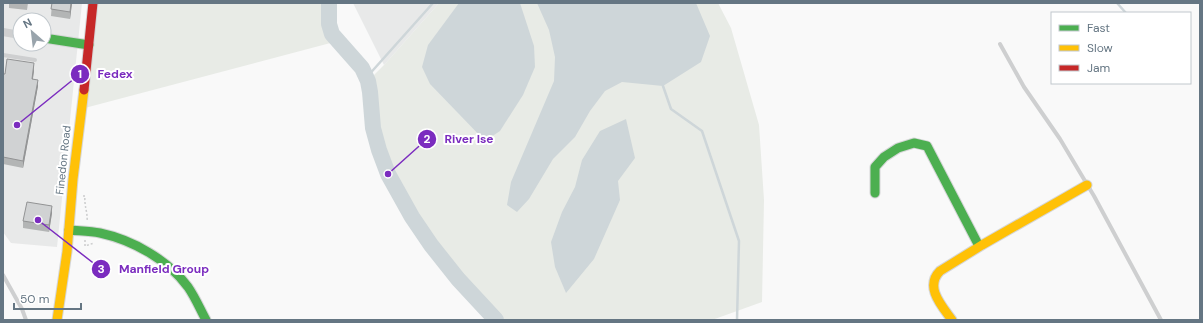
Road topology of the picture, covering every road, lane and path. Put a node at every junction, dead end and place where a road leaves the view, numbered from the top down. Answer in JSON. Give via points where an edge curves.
{"nodes":[{"id":1,"x":92,"y":3,"type":"edge"},
{"id":2,"x":52,"y":39,"type":"edge"},
{"id":3,"x":1000,"y":44,"type":"dead end"},
{"id":4,"x":89,"y":45,"type":"junction"},
{"id":5,"x":3,"y":55,"type":"edge"},
{"id":6,"x":35,"y":60,"type":"dead end"},
{"id":7,"x":1087,"y":185,"type":"junction"},
{"id":8,"x":875,"y":193,"type":"dead end"},
{"id":9,"x":69,"y":230,"type":"junction"},
{"id":10,"x":979,"y":246,"type":"junction"},
{"id":11,"x":3,"y":275,"type":"edge"},
{"id":12,"x":26,"y":320,"type":"edge"},
{"id":13,"x":56,"y":320,"type":"edge"},
{"id":14,"x":206,"y":320,"type":"edge"},
{"id":15,"x":952,"y":320,"type":"edge"},
{"id":16,"x":1161,"y":320,"type":"edge"}],
"edges":[{"from":1,"to":4,"type":"street","name":"Finedon Road"},
{"from":2,"to":4,"type":"street"},
{"from":3,"to":7,"type":"lane","via":[[1024,87],[1060,139]]},
{"from":4,"to":9,"type":"street","name":"Finedon Road","via":[[72,179]]},
{"from":5,"to":6,"type":"lane"},
{"from":7,"to":10,"type":"street"},
{"from":7,"to":16,"type":"lane"},
{"from":8,"to":10,"type":"street","via":[[876,167],[884,157],[914,142],[927,146]]},
{"from":9,"to":13,"type":"street","name":"Finedon Road"},
{"from":9,"to":14,"type":"street","via":[[103,234],[132,244],[158,258],[188,287]]},
{"from":10,"to":15,"type":"street","via":[[935,274],[933,281],[936,296]]},
{"from":11,"to":12,"type":"lane"}]}
